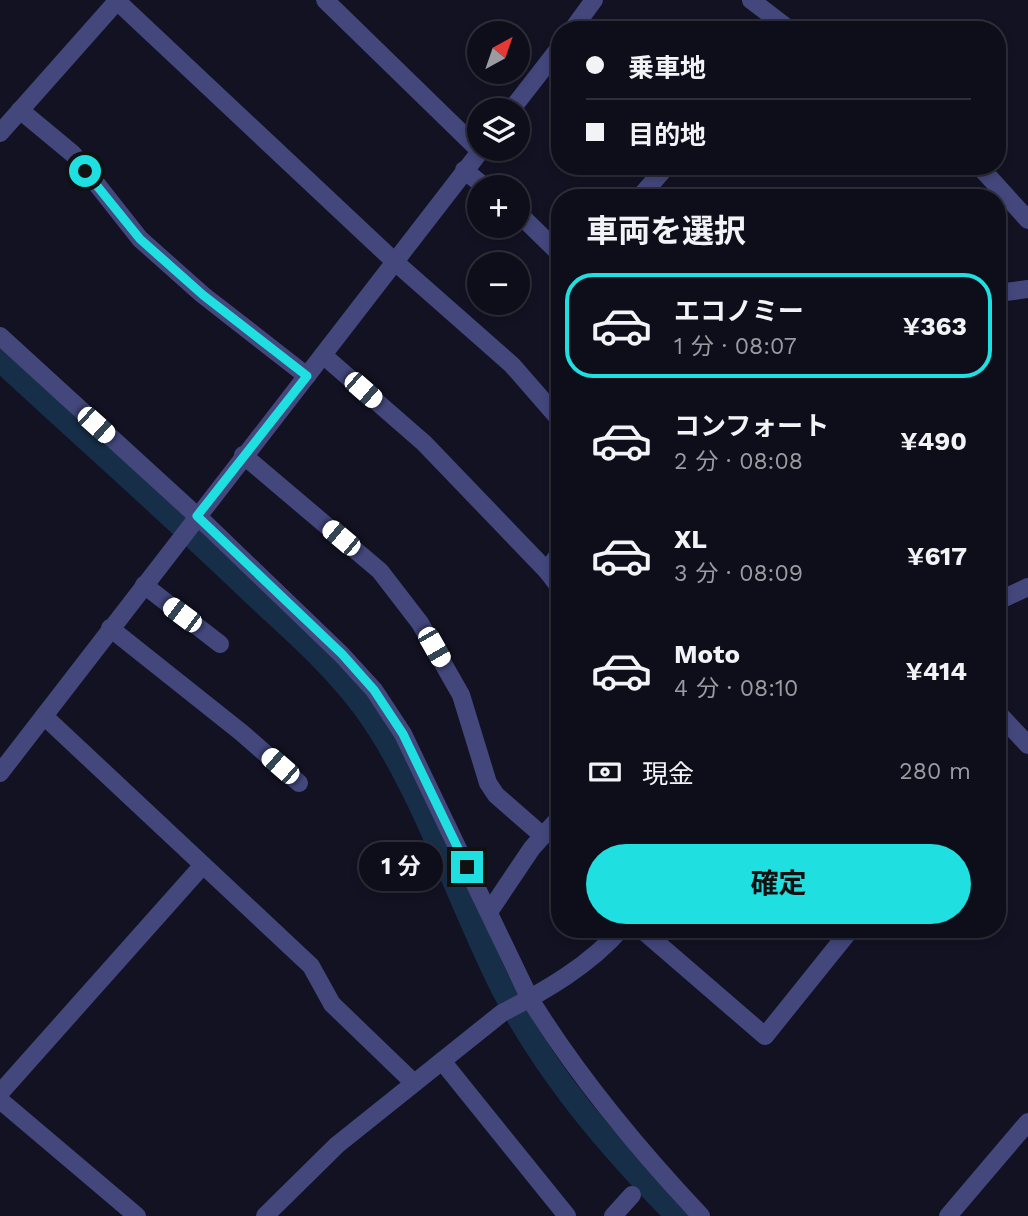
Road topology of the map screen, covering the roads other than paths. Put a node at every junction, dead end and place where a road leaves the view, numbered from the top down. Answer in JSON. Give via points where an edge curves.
{"nodes":[{"id":1,"x":325,"y":0,"type":"edge"},
{"id":2,"x":594,"y":0,"type":"edge"},
{"id":3,"x":751,"y":0,"type":"edge"},
{"id":4,"x":118,"y":1,"type":"edge"},
{"id":5,"x":579,"y":21,"type":"edge"},
{"id":6,"x":778,"y":21,"type":"edge"},
{"id":7,"x":551,"y":59,"type":"edge"},
{"id":8,"x":520,"y":98,"type":"edge"},
{"id":9,"x":20,"y":110,"type":"junction"},
{"id":10,"x":0,"y":133,"type":"edge"},
{"id":11,"x":467,"y":137,"type":"edge"},
{"id":12,"x":472,"y":161,"type":"edge"},
{"id":13,"x":464,"y":170,"type":"junction"},
{"id":14,"x":470,"y":175,"type":"edge"},
{"id":15,"x":658,"y":175,"type":"edge"},
{"id":16,"x":987,"y":175,"type":"edge"},
{"id":17,"x":646,"y":189,"type":"edge"},
{"id":18,"x":1000,"y":189,"type":"edge"},
{"id":19,"x":1006,"y":196,"type":"edge"},
{"id":20,"x":1028,"y":220,"type":"edge"},
{"id":21,"x":530,"y":225,"type":"edge"},
{"id":22,"x":551,"y":245,"type":"edge"},
{"id":23,"x":394,"y":261,"type":"junction"},
{"id":24,"x":1028,"y":289,"type":"edge"},
{"id":25,"x":1006,"y":292,"type":"edge"},
{"id":26,"x":0,"y":336,"type":"edge"},
{"id":27,"x":323,"y":355,"type":"junction"},
{"id":28,"x":307,"y":376,"type":"junction"},
{"id":29,"x":551,"y":410,"type":"edge"},
{"id":30,"x":243,"y":455,"type":"junction"},
{"id":31,"x":197,"y":516,"type":"junction"},
{"id":32,"x":551,"y":565,"type":"edge"},
{"id":33,"x":547,"y":571,"type":"junction"},
{"id":34,"x":551,"y":576,"type":"edge"},
{"id":35,"x":144,"y":585,"type":"junction"},
{"id":36,"x":1028,"y":587,"type":"edge"},
{"id":37,"x":1006,"y":597,"type":"edge"},
{"id":38,"x":110,"y":628,"type":"junction"},
{"id":39,"x":220,"y":645,"type":"dead end"},
{"id":40,"x":44,"y":716,"type":"junction"},
{"id":41,"x":1006,"y":722,"type":"edge"},
{"id":42,"x":1028,"y":745,"type":"edge"},
{"id":43,"x":0,"y":773,"type":"edge"},
{"id":44,"x":299,"y":783,"type":"dead end"},
{"id":45,"x":551,"y":827,"type":"edge"},
{"id":46,"x":543,"y":835,"type":"junction"},
{"id":47,"x":203,"y":865,"type":"junction"},
{"id":48,"x":489,"y":912,"type":"junction"},
{"id":49,"x":613,"y":938,"type":"edge"},
{"id":50,"x":651,"y":938,"type":"edge"},
{"id":51,"x":844,"y":938,"type":"edge"},
{"id":52,"x":530,"y":999,"type":"junction"},
{"id":53,"x":442,"y":1061,"type":"junction"},
{"id":54,"x":414,"y":1083,"type":"junction"},
{"id":55,"x":0,"y":1093,"type":"edge"},
{"id":56,"x":0,"y":1100,"type":"edge"},
{"id":57,"x":1028,"y":1122,"type":"edge"},
{"id":58,"x":632,"y":1195,"type":"dead end"},
{"id":59,"x":137,"y":1216,"type":"edge"},
{"id":60,"x":264,"y":1216,"type":"edge"},
{"id":61,"x":567,"y":1216,"type":"edge"},
{"id":62,"x":613,"y":1216,"type":"edge"},
{"id":63,"x":701,"y":1216,"type":"edge"},
{"id":64,"x":948,"y":1216,"type":"edge"}],
"edges":[{"from":1,"to":11,"type":"street"},
{"from":2,"to":5,"type":"street"},
{"from":3,"to":6,"type":"street"},
{"from":4,"to":9,"type":"street"},
{"from":4,"to":23,"type":"street"},
{"from":7,"to":8,"type":"street"},
{"from":9,"to":10,"type":"street"},
{"from":9,"to":28,"type":"street","via":[[73,154],[140,239]]},
{"from":12,"to":13,"type":"street"},
{"from":13,"to":14,"type":"street"},
{"from":13,"to":23,"type":"street"},
{"from":15,"to":17,"type":"street"},
{"from":16,"to":18,"type":"street"},
{"from":19,"to":20,"type":"street"},
{"from":21,"to":22,"type":"street"},
{"from":23,"to":27,"type":"street"},
{"from":23,"to":29,"type":"street","via":[[512,365]]},
{"from":24,"to":25,"type":"street"},
{"from":26,"to":31,"type":"street"},
{"from":27,"to":28,"type":"street"},
{"from":27,"to":33,"type":"street","via":[[424,443]]},
{"from":28,"to":30,"type":"street"},
{"from":30,"to":31,"type":"street"},
{"from":30,"to":46,"type":"street","via":[[380,571],[420,623],[461,695],[488,783]]},
{"from":31,"to":35,"type":"street"},
{"from":31,"to":48,"type":"street","via":[[374,690],[403,734]]},
{"from":32,"to":33,"type":"street"},
{"from":33,"to":34,"type":"street"},
{"from":35,"to":38,"type":"street"},
{"from":35,"to":39,"type":"street"},
{"from":36,"to":37,"type":"street"},
{"from":38,"to":40,"type":"street"},
{"from":38,"to":44,"type":"street"},
{"from":40,"to":43,"type":"street"},
{"from":40,"to":47,"type":"street"},
{"from":41,"to":42,"type":"street"},
{"from":45,"to":46,"type":"street"},
{"from":46,"to":48,"type":"street"},
{"from":47,"to":54,"type":"street","via":[[311,966],[332,1004]]},
{"from":47,"to":55,"type":"street"},
{"from":48,"to":52,"type":"street"},
{"from":49,"to":52,"type":"street","via":[[602,951]]},
{"from":50,"to":51,"type":"street","via":[[765,1036]]},
{"from":52,"to":53,"type":"street","via":[[502,1013]]},
{"from":52,"to":63,"type":"street","via":[[588,1084]]},
{"from":53,"to":54,"type":"street"},
{"from":53,"to":61,"type":"street"},
{"from":54,"to":60,"type":"street","via":[[337,1145]]},
{"from":56,"to":59,"type":"street"},
{"from":57,"to":64,"type":"street"},
{"from":58,"to":62,"type":"street"}]}
